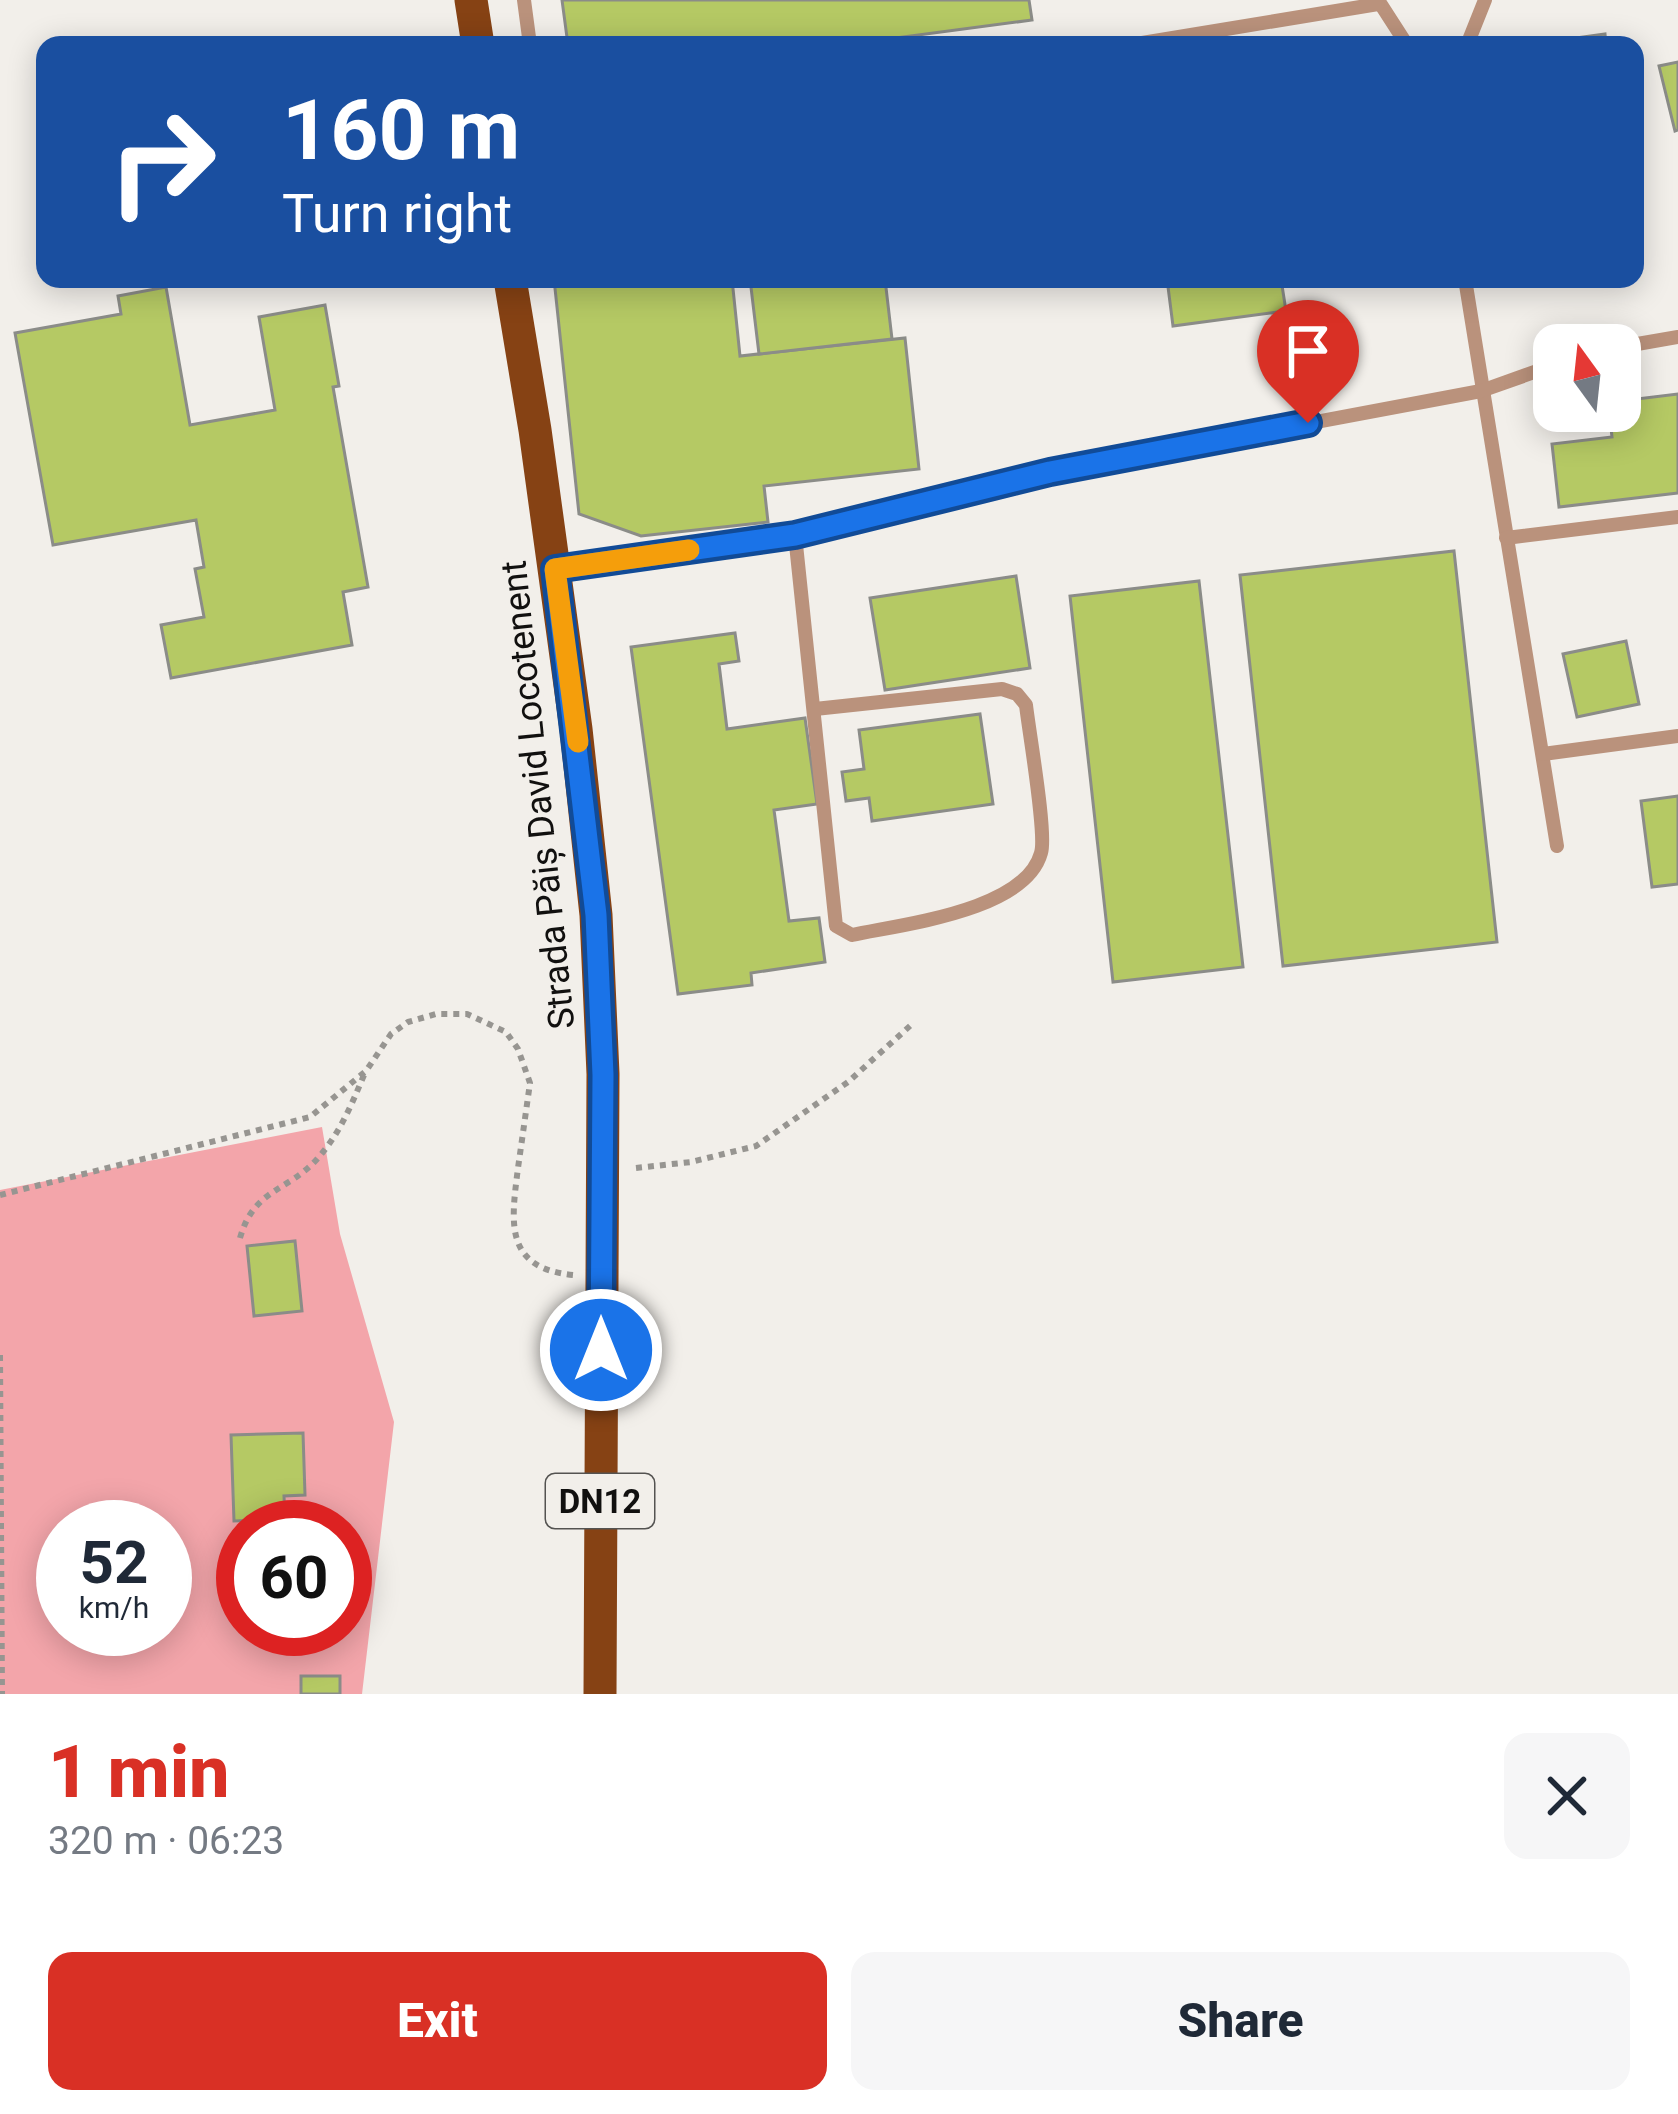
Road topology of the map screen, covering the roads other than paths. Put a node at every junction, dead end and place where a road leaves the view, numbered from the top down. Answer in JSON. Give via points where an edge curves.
{"nodes":[{"id":1,"x":471,"y":0,"type":"edge"},
{"id":2,"x":524,"y":0,"type":"edge"},
{"id":3,"x":1485,"y":0,"type":"edge"},
{"id":4,"x":1378,"y":2,"type":"edge"},
{"id":5,"x":477,"y":36,"type":"edge"},
{"id":6,"x":529,"y":36,"type":"edge"},
{"id":7,"x":1182,"y":36,"type":"edge"},
{"id":8,"x":1401,"y":36,"type":"edge"},
{"id":9,"x":1471,"y":36,"type":"edge"},
{"id":10,"x":511,"y":288,"type":"edge"},
{"id":11,"x":1466,"y":288,"type":"edge"},
{"id":12,"x":1678,"y":337,"type":"edge"},
{"id":13,"x":1641,"y":343,"type":"edge"},
{"id":14,"x":1533,"y":372,"type":"edge"},
{"id":15,"x":1481,"y":391,"type":"junction"},
{"id":16,"x":1678,"y":517,"type":"edge"},
{"id":17,"x":795,"y":535,"type":"junction"},
{"id":18,"x":1506,"y":538,"type":"junction"},
{"id":19,"x":555,"y":569,"type":"junction"},
{"id":20,"x":815,"y":709,"type":"junction"},
{"id":21,"x":1678,"y":736,"type":"edge"},
{"id":22,"x":1543,"y":754,"type":"junction"},
{"id":23,"x":1557,"y":847,"type":"dead end"},
{"id":24,"x":599,"y":1694,"type":"edge"}],
"edges":[{"from":1,"to":5,"type":"main road"},
{"from":2,"to":6,"type":"lane"},
{"from":3,"to":9,"type":"lane"},
{"from":4,"to":7,"type":"lane"},
{"from":4,"to":8,"type":"lane"},
{"from":10,"to":19,"type":"main road","name":"Strada Păiș David Locotenent","number":"DN12"},
{"from":11,"to":15,"type":"lane"},
{"from":12,"to":13,"type":"lane"},
{"from":14,"to":15,"type":"lane"},
{"from":15,"to":17,"type":"lane","via":[[1050,472]]},
{"from":15,"to":18,"type":"lane"},
{"from":16,"to":18,"type":"lane"},
{"from":17,"to":19,"type":"lane"},
{"from":17,"to":20,"type":"lane"},
{"from":18,"to":22,"type":"lane"},
{"from":19,"to":24,"type":"main road","name":"Strada Păiș David Locotenent","number":"DN12","via":[[596,915],[603,1075]]},
{"from":20,"to":20,"type":"lane","via":[[1002,689],[1017,694],[1027,704],[1043,851],[1026,881],[950,914],[852,935],[836,926]]},
{"from":21,"to":22,"type":"lane"},
{"from":22,"to":23,"type":"lane"}]}
